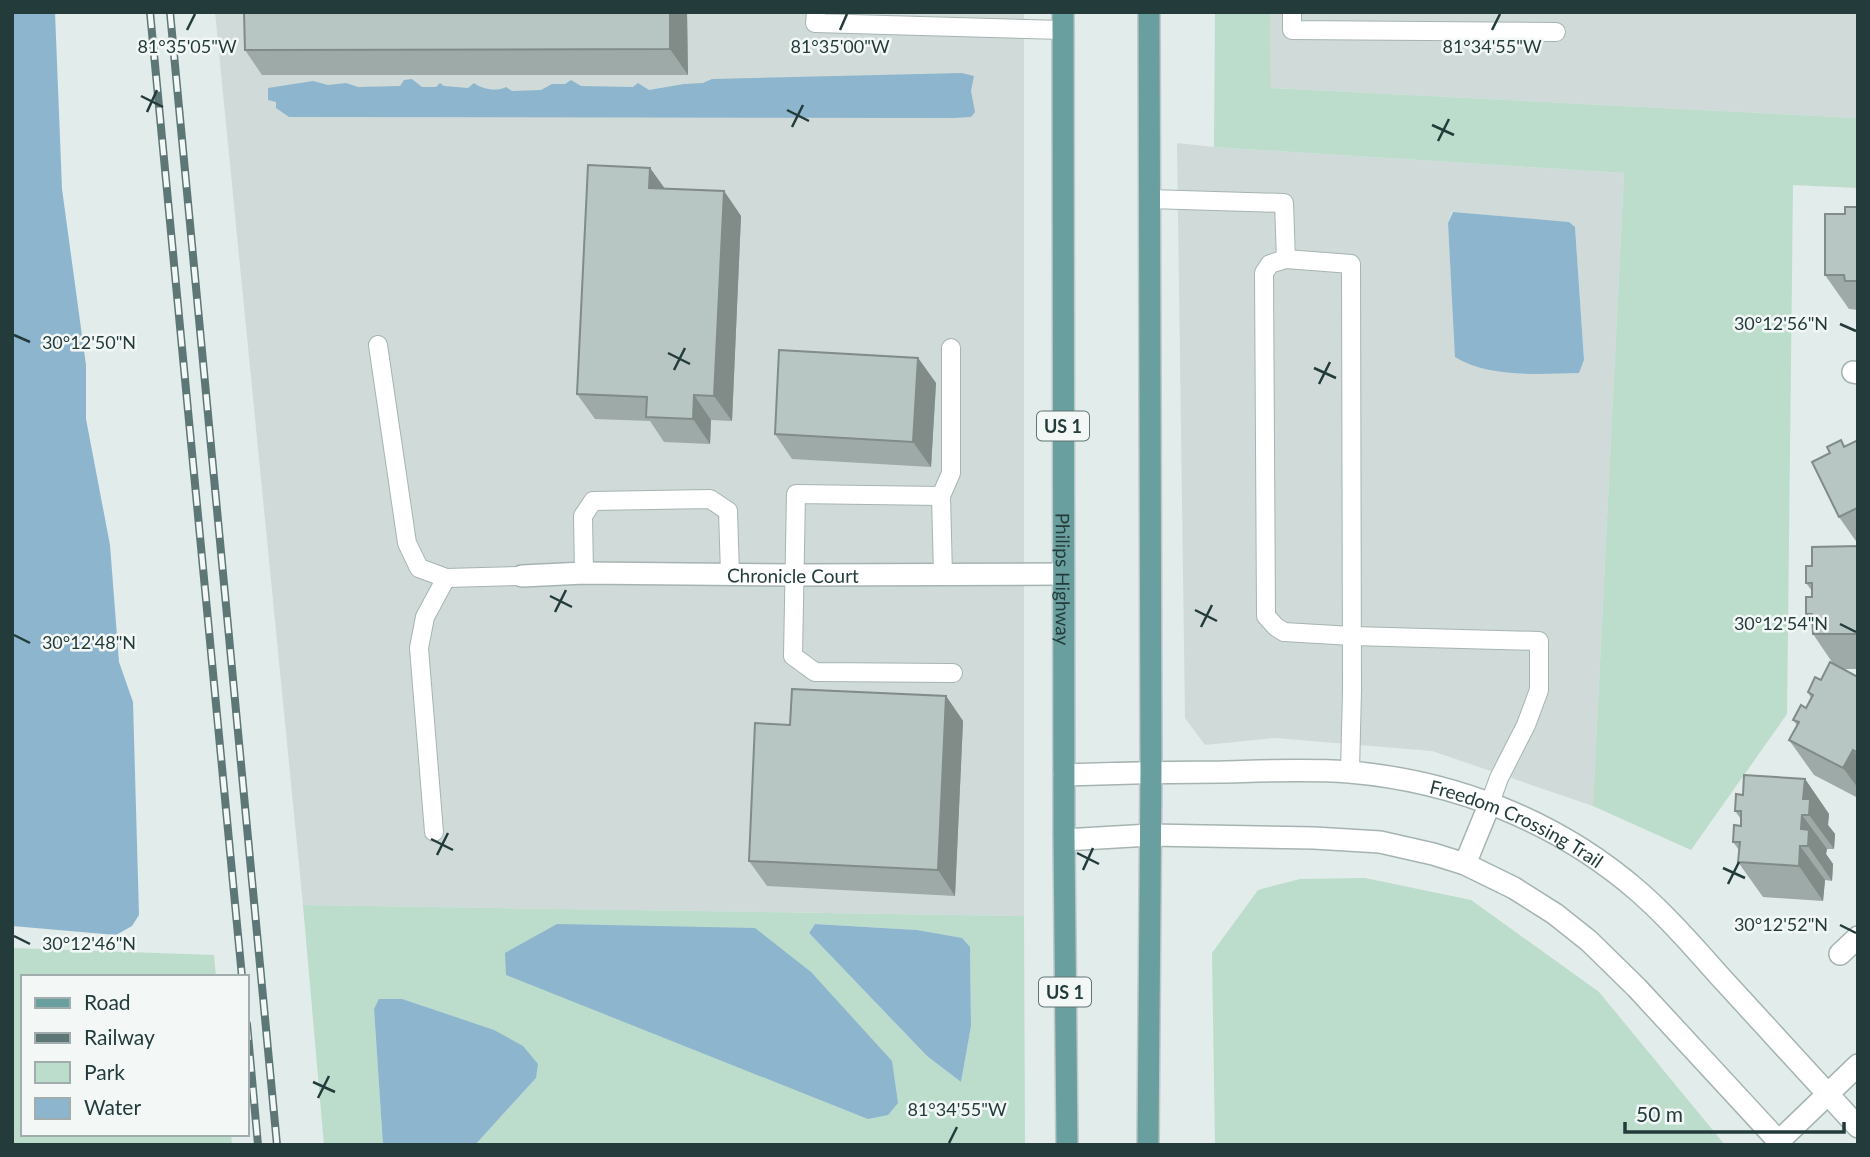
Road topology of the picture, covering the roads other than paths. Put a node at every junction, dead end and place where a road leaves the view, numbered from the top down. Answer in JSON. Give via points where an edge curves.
{"nodes":[{"id":1,"x":816,"y":12,"type":"edge"},
{"id":2,"x":1149,"y":12,"type":"edge"},
{"id":3,"x":1292,"y":12,"type":"edge"},
{"id":4,"x":1063,"y":21,"type":"edge"},
{"id":5,"x":1556,"y":32,"type":"dead end"},
{"id":6,"x":1149,"y":199,"type":"junction"},
{"id":7,"x":1286,"y":259,"type":"junction"},
{"id":8,"x":378,"y":345,"type":"dead end"},
{"id":9,"x":951,"y":348,"type":"dead end"},
{"id":10,"x":941,"y":496,"type":"junction"},
{"id":11,"x":584,"y":573,"type":"junction"},
{"id":12,"x":730,"y":574,"type":"junction"},
{"id":13,"x":1063,"y":574,"type":"junction"},
{"id":14,"x":796,"y":575,"type":"junction"},
{"id":15,"x":943,"y":575,"type":"junction"},
{"id":16,"x":522,"y":576,"type":"joint"},
{"id":17,"x":446,"y":578,"type":"junction"},
{"id":18,"x":1352,"y":636,"type":"junction"},
{"id":19,"x":953,"y":673,"type":"dead end"},
{"id":20,"x":1150,"y":772,"type":"junction"},
{"id":21,"x":1350,"y":772,"type":"junction"},
{"id":22,"x":1064,"y":775,"type":"junction"},
{"id":23,"x":1490,"y":803,"type":"junction"},
{"id":24,"x":434,"y":832,"type":"dead end"},
{"id":25,"x":1150,"y":835,"type":"junction"},
{"id":26,"x":1064,"y":840,"type":"junction"},
{"id":27,"x":1465,"y":864,"type":"junction"},
{"id":28,"x":1858,"y":937,"type":"edge"},
{"id":29,"x":1840,"y":954,"type":"dead end"},
{"id":30,"x":1858,"y":1065,"type":"edge"},
{"id":31,"x":1828,"y":1094,"type":"junction"},
{"id":32,"x":1858,"y":1127,"type":"edge"},
{"id":33,"x":1780,"y":1143,"type":"edge"},
{"id":34,"x":1067,"y":1145,"type":"edge"},
{"id":35,"x":1148,"y":1145,"type":"edge"}],
"edges":[{"from":1,"to":4,"type":"lane","via":[[815,23]]},
{"from":2,"to":6,"type":"main road"},
{"from":3,"to":5,"type":"lane","via":[[1292,30]]},
{"from":4,"to":13,"type":"main road","name":"Philips Highway","number":"US 1"},
{"from":6,"to":7,"type":"lane","via":[[1284,203]]},
{"from":6,"to":20,"type":"main road"},
{"from":7,"to":18,"type":"lane","via":[[1351,264]]},
{"from":7,"to":18,"type":"lane","via":[[1270,264],[1264,273],[1266,616],[1284,632]]},
{"from":8,"to":17,"type":"lane","via":[[407,542],[419,568]]},
{"from":9,"to":10,"type":"lane","via":[[951,473]]},
{"from":10,"to":14,"type":"lane","via":[[796,494]]},
{"from":10,"to":15,"type":"lane"},
{"from":11,"to":12,"type":"street","name":"Chronicle Court"},
{"from":11,"to":12,"type":"lane","via":[[583,516],[593,501],[710,499],[728,511]]},
{"from":11,"to":16,"type":"street","name":"Chronicle Court"},
{"from":12,"to":14,"type":"street","name":"Chronicle Court"},
{"from":13,"to":15,"type":"street","name":"Chronicle Court"},
{"from":13,"to":22,"type":"main road","name":"Philips Highway","number":"US 1"},
{"from":14,"to":15,"type":"street","name":"Chronicle Court"},
{"from":14,"to":19,"type":"lane","via":[[793,656],[815,673]]},
{"from":16,"to":17,"type":"lane"},
{"from":17,"to":24,"type":"lane","via":[[425,617],[419,648]]},
{"from":18,"to":21,"type":"lane"},
{"from":18,"to":23,"type":"lane","via":[[1539,641],[1539,690]]},
{"from":20,"to":21,"type":"street","name":"Freedom Crossing Trail"},
{"from":20,"to":22,"type":"street","name":"Freedom Crossing Trail"},
{"from":20,"to":25,"type":"main road"},
{"from":21,"to":23,"type":"street","name":"Freedom Crossing Trail","via":[[1417,782]]},
{"from":22,"to":26,"type":"main road","name":"Philips Highway","number":"US 1"},
{"from":23,"to":27,"type":"street"},
{"from":23,"to":31,"type":"street","name":"Freedom Crossing Trail","via":[[1571,843],[1638,891]]},
{"from":25,"to":26,"type":"street"},
{"from":25,"to":27,"type":"street","via":[[1380,842]]},
{"from":25,"to":35,"type":"main road"},
{"from":26,"to":34,"type":"main road","name":"Philips Highway","number":"US 1"},
{"from":27,"to":33,"type":"street","via":[[1514,888],[1589,941]]},
{"from":28,"to":29,"type":"street"},
{"from":30,"to":31,"type":"street"},
{"from":31,"to":32,"type":"street","name":"Freedom Crossing Trail"},
{"from":31,"to":33,"type":"street"}]}
